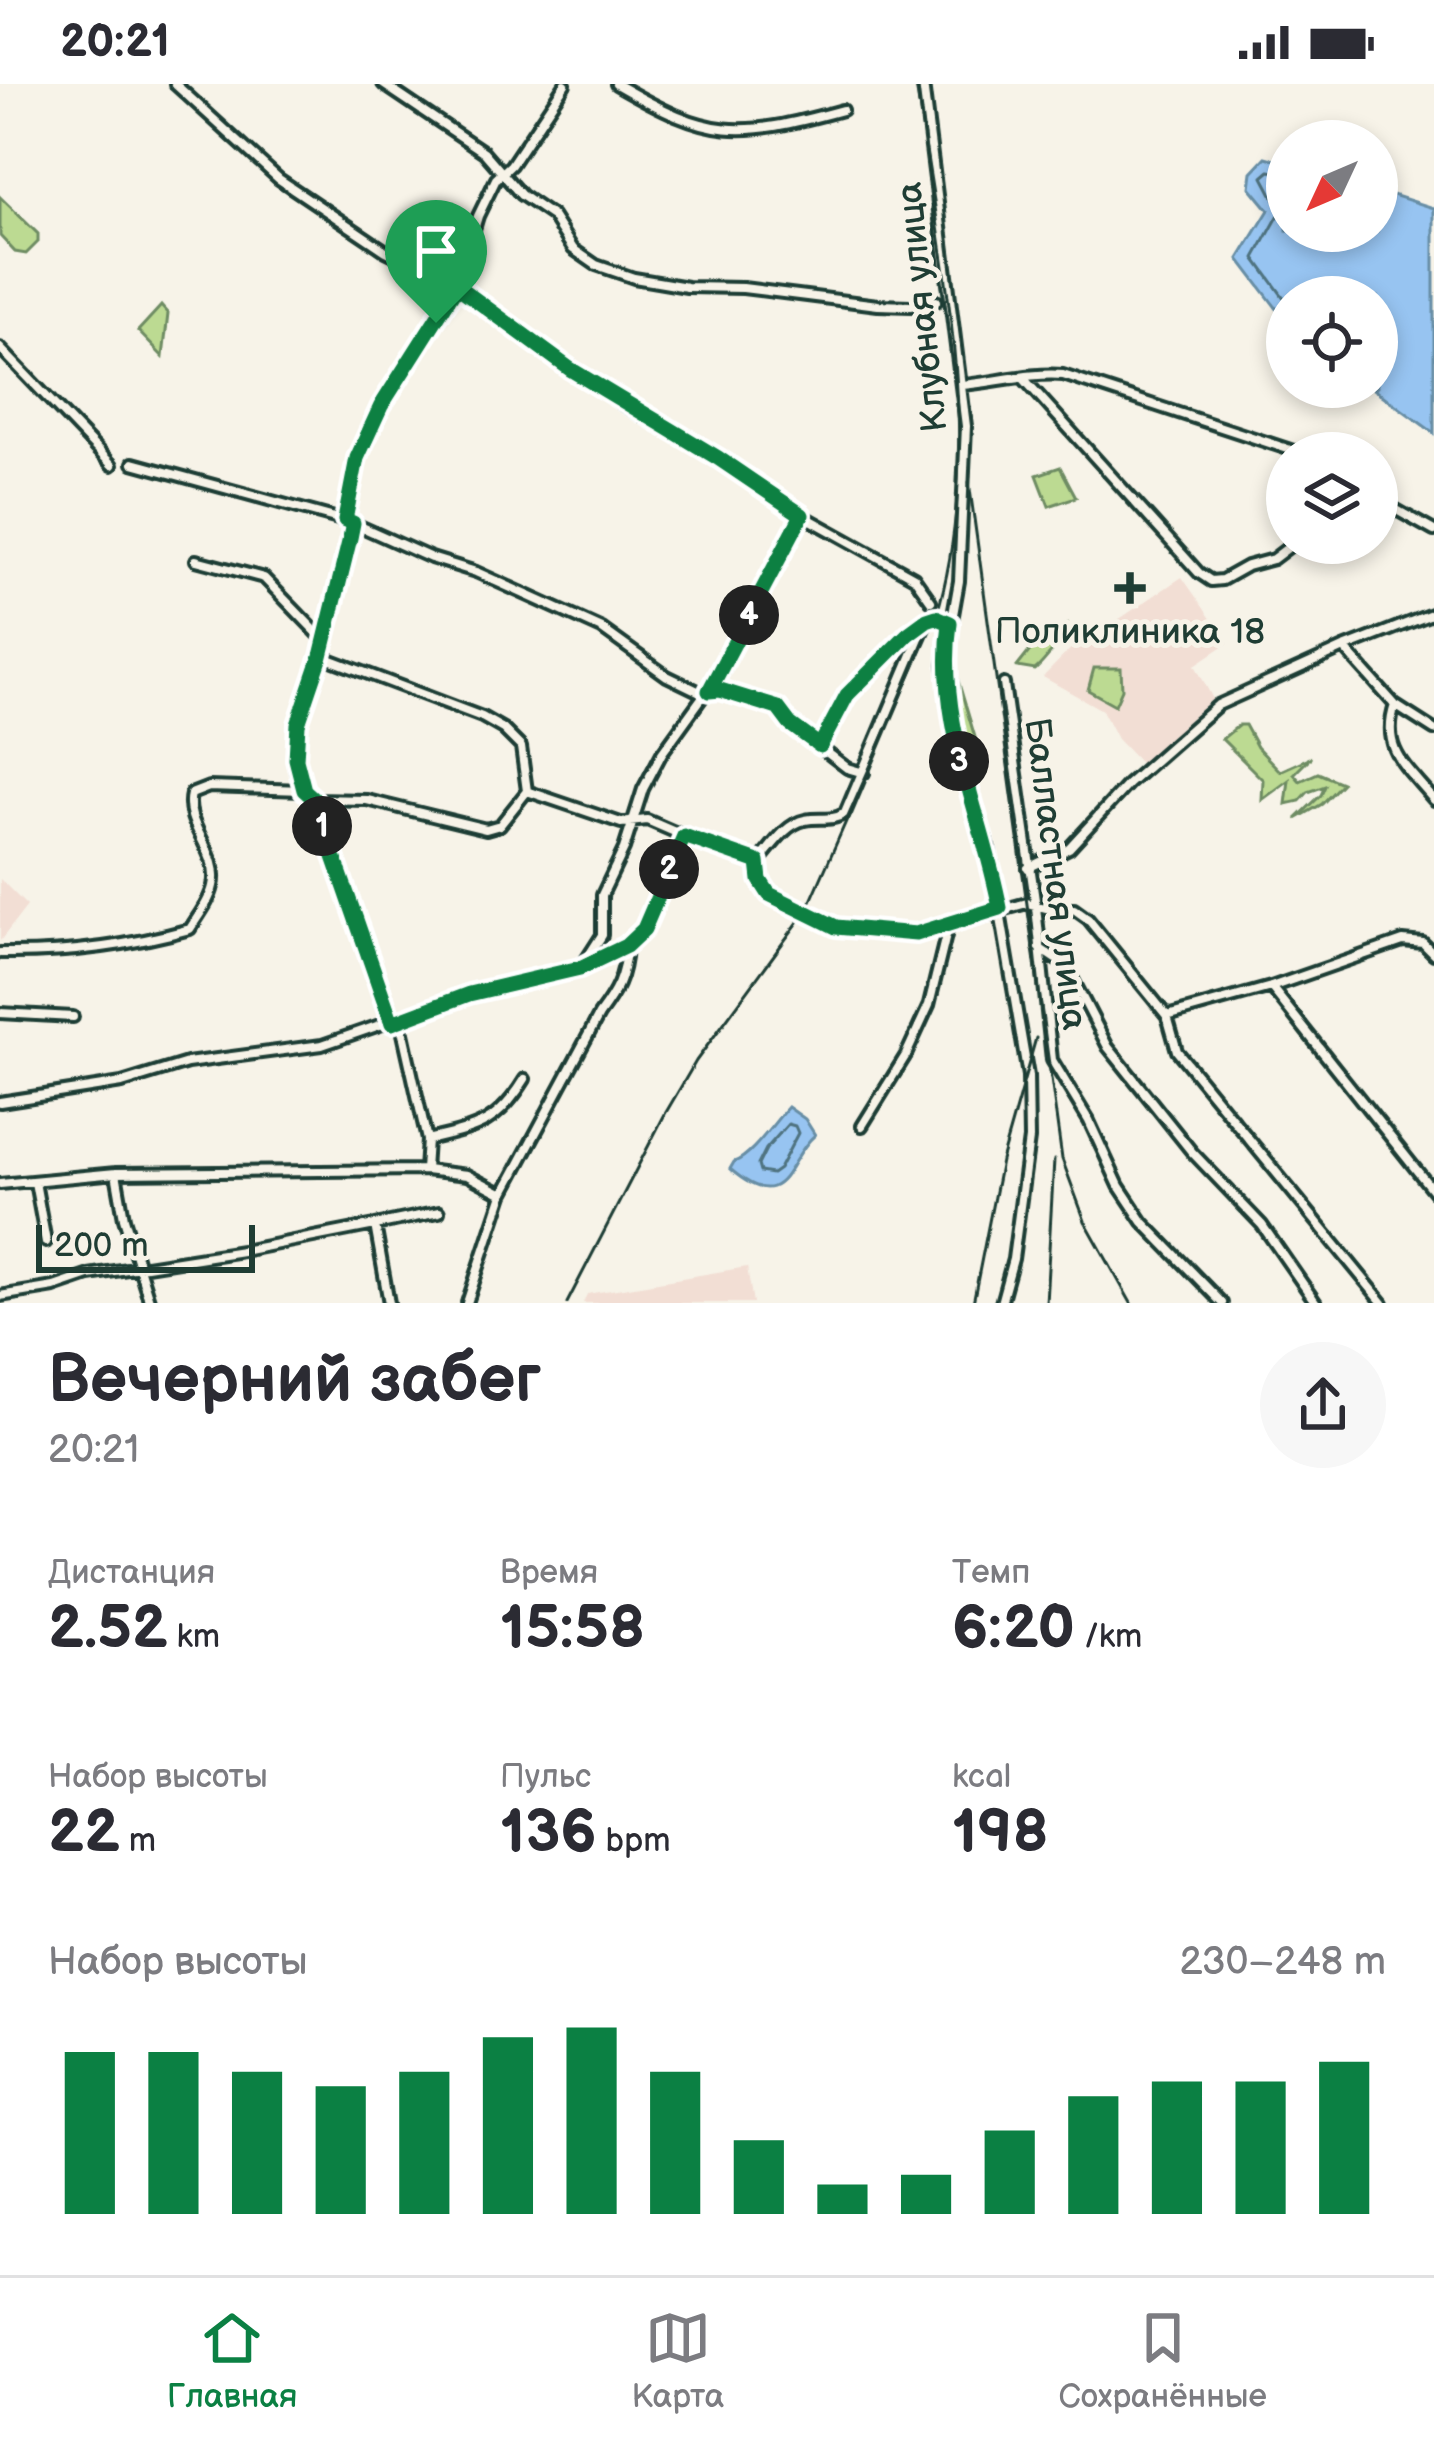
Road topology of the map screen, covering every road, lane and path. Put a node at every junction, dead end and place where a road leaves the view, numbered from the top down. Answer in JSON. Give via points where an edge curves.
{"nodes":[{"id":1,"x":175,"y":84,"type":"edge"},
{"id":2,"x":382,"y":84,"type":"edge"},
{"id":3,"x":565,"y":84,"type":"edge"},
{"id":4,"x":616,"y":84,"type":"edge"},
{"id":5,"x":923,"y":84,"type":"edge"},
{"id":6,"x":842,"y":110,"type":"dead end"},
{"id":7,"x":502,"y":173,"type":"junction"},
{"id":8,"x":457,"y":286,"type":"junction"},
{"id":9,"x":936,"y":302,"type":"dead end"},
{"id":10,"x":0,"y":348,"type":"edge"},
{"id":11,"x":1024,"y":380,"type":"junction"},
{"id":12,"x":964,"y":385,"type":"junction"},
{"id":13,"x":1266,"y":442,"type":"edge"},
{"id":14,"x":133,"y":463,"type":"dead end"},
{"id":15,"x":112,"y":465,"type":"dead end"},
{"id":16,"x":1398,"y":511,"type":"edge"},
{"id":17,"x":802,"y":515,"type":"junction"},
{"id":18,"x":349,"y":521,"type":"junction"},
{"id":19,"x":1434,"y":531,"type":"edge"},
{"id":20,"x":196,"y":560,"type":"dead end"},
{"id":21,"x":1266,"y":561,"type":"edge"},
{"id":22,"x":931,"y":601,"type":"dead end"},
{"id":23,"x":1434,"y":613,"type":"edge"},
{"id":24,"x":927,"y":620,"type":"junction"},
{"id":25,"x":950,"y":623,"type":"junction"},
{"id":26,"x":322,"y":639,"type":"junction"},
{"id":27,"x":1344,"y":648,"type":"junction"},
{"id":28,"x":321,"y":656,"type":"junction"},
{"id":29,"x":1004,"y":684,"type":"dead end"},
{"id":30,"x":709,"y":691,"type":"junction"},
{"id":31,"x":1395,"y":705,"type":"junction"},
{"id":32,"x":1434,"y":730,"type":"edge"},
{"id":33,"x":820,"y":746,"type":"junction"},
{"id":34,"x":864,"y":773,"type":"junction"},
{"id":35,"x":304,"y":790,"type":"junction"},
{"id":36,"x":526,"y":791,"type":"junction"},
{"id":37,"x":314,"y":799,"type":"junction"},
{"id":38,"x":1434,"y":800,"type":"edge"},
{"id":39,"x":630,"y":821,"type":"junction"},
{"id":40,"x":684,"y":836,"type":"junction"},
{"id":41,"x":758,"y":862,"type":"junction"},
{"id":42,"x":1028,"y":868,"type":"junction"},
{"id":43,"x":1036,"y":907,"type":"junction"},
{"id":44,"x":1000,"y":908,"type":"junction"},
{"id":45,"x":948,"y":926,"type":"junction"},
{"id":46,"x":626,"y":946,"type":"junction"},
{"id":47,"x":1039,"y":948,"type":"junction"},
{"id":48,"x":0,"y":953,"type":"edge"},
{"id":49,"x":1434,"y":954,"type":"edge"},
{"id":50,"x":580,"y":968,"type":"junction"},
{"id":51,"x":1271,"y":987,"type":"junction"},
{"id":52,"x":0,"y":1012,"type":"edge"},
{"id":53,"x":1167,"y":1016,"type":"junction"},
{"id":54,"x":73,"y":1017,"type":"dead end"},
{"id":55,"x":396,"y":1022,"type":"junction"},
{"id":56,"x":525,"y":1079,"type":"dead end"},
{"id":57,"x":0,"y":1102,"type":"edge"},
{"id":58,"x":862,"y":1126,"type":"dead end"},
{"id":59,"x":427,"y":1140,"type":"junction"},
{"id":60,"x":425,"y":1170,"type":"junction"},
{"id":61,"x":116,"y":1173,"type":"junction"},
{"id":62,"x":35,"y":1182,"type":"junction"},
{"id":63,"x":0,"y":1184,"type":"edge"},
{"id":64,"x":1434,"y":1192,"type":"edge"},
{"id":65,"x":503,"y":1194,"type":"junction"},
{"id":66,"x":439,"y":1213,"type":"dead end"},
{"id":67,"x":375,"y":1225,"type":"junction"},
{"id":68,"x":46,"y":1241,"type":"dead end"},
{"id":69,"x":139,"y":1268,"type":"junction"},
{"id":70,"x":0,"y":1296,"type":"edge"},
{"id":71,"x":150,"y":1303,"type":"edge"},
{"id":72,"x":389,"y":1303,"type":"edge"},
{"id":73,"x":467,"y":1303,"type":"edge"},
{"id":74,"x":1001,"y":1303,"type":"edge"},
{"id":75,"x":1222,"y":1303,"type":"edge"},
{"id":76,"x":1316,"y":1303,"type":"edge"},
{"id":77,"x":1383,"y":1303,"type":"edge"}],
"edges":[{"from":1,"to":8,"type":"street","via":[[279,179],[386,251]]},
{"from":2,"to":7,"type":"street","via":[[484,152]]},
{"from":3,"to":7,"type":"street"},
{"from":4,"to":6,"type":"street","via":[[715,129]]},
{"from":5,"to":12,"type":"street","name":"Клубная улица"},
{"from":7,"to":8,"type":"street","via":[[478,216]]},
{"from":7,"to":9,"type":"street","via":[[582,257],[634,278],[878,304]]},
{"from":8,"to":17,"type":"street","via":[[588,381]]},
{"from":8,"to":18,"type":"street","via":[[357,458]]},
{"from":10,"to":15,"type":"street"},
{"from":11,"to":12,"type":"street"},
{"from":11,"to":13,"type":"street","via":[[1063,375]]},
{"from":11,"to":21,"type":"street","via":[[1199,573],[1222,580]]},
{"from":12,"to":25,"type":"street","name":"Клубная улица","via":[[964,491]]},
{"from":14,"to":18,"type":"street"},
{"from":16,"to":19,"type":"street"},
{"from":17,"to":22,"type":"street","via":[[914,577]]},
{"from":17,"to":30,"type":"street"},
{"from":18,"to":26,"type":"street"},
{"from":18,"to":30,"type":"street","via":[[602,629],[667,676]]},
{"from":20,"to":26,"type":"street","via":[[264,578]]},
{"from":23,"to":27,"type":"street"},
{"from":24,"to":25,"type":"street"},
{"from":24,"to":33,"type":"street","via":[[847,695]]},
{"from":24,"to":34,"type":"street"},
{"from":25,"to":44,"type":"street","name":"Клубная улица","via":[[944,664],[953,733]]},
{"from":26,"to":28,"type":"street"},
{"from":27,"to":31,"type":"street"},
{"from":27,"to":42,"type":"street","via":[[1218,705],[1069,848]]},
{"from":28,"to":35,"type":"street","via":[[296,740]]},
{"from":28,"to":36,"type":"street","via":[[503,729],[521,747]]},
{"from":29,"to":42,"type":"street","name":"Балластная улица"},
{"from":30,"to":33,"type":"street","via":[[778,708]]},
{"from":30,"to":39,"type":"street","via":[[662,753]]},
{"from":31,"to":32,"type":"street"},
{"from":31,"to":38,"type":"street","via":[[1391,748]]},
{"from":33,"to":34,"type":"street"},
{"from":34,"to":41,"type":"street","via":[[838,819],[792,824]]},
{"from":35,"to":37,"type":"street"},
{"from":35,"to":48,"type":"street","via":[[209,787],[191,794],[214,885],[190,929],[49,953]]},
{"from":36,"to":37,"type":"street","via":[[500,825],[486,829],[367,800]]},
{"from":36,"to":39,"type":"street"},
{"from":37,"to":55,"type":"street"},
{"from":39,"to":40,"type":"street"},
{"from":39,"to":50,"type":"street","via":[[602,895],[602,935]]},
{"from":40,"to":41,"type":"street"},
{"from":40,"to":46,"type":"street","via":[[644,929]]},
{"from":41,"to":45,"type":"street","via":[[763,888],[836,927],[916,934]]},
{"from":42,"to":43,"type":"street","name":"Балластная улица"},
{"from":43,"to":44,"type":"street"},
{"from":43,"to":47,"type":"street","name":"Балластная улица"},
{"from":43,"to":53,"type":"street","via":[[1083,913]]},
{"from":44,"to":45,"type":"street"},
{"from":44,"to":74,"type":"street","name":"Клубная улица","via":[[1028,1076],[1029,1139]]},
{"from":45,"to":58,"type":"street","via":[[929,1005]]},
{"from":46,"to":50,"type":"street"},
{"from":46,"to":65,"type":"street","via":[[618,989]]},
{"from":47,"to":75,"type":"street","name":"Балластная улица","via":[[1052,1060],[1143,1222]]},
{"from":47,"to":76,"type":"street","via":[[1066,966],[1108,1046],[1262,1225]]},
{"from":49,"to":51,"type":"street","via":[[1411,940]]},
{"from":50,"to":55,"type":"street","via":[[485,989]]},
{"from":51,"to":53,"type":"street"},
{"from":51,"to":64,"type":"street"},
{"from":52,"to":54,"type":"street"},
{"from":53,"to":77,"type":"street","via":[[1177,1052]]},
{"from":55,"to":57,"type":"street","via":[[322,1046],[187,1063]]},
{"from":55,"to":59,"type":"street"},
{"from":56,"to":59,"type":"street","via":[[490,1122]]},
{"from":59,"to":60,"type":"street"},
{"from":60,"to":61,"type":"street"},
{"from":60,"to":65,"type":"street","via":[[467,1175]]},
{"from":61,"to":62,"type":"street"},
{"from":61,"to":69,"type":"street"},
{"from":62,"to":63,"type":"street"},
{"from":62,"to":68,"type":"street"},
{"from":65,"to":73,"type":"street"},
{"from":66,"to":67,"type":"street"},
{"from":67,"to":69,"type":"street"},
{"from":67,"to":72,"type":"street"},
{"from":69,"to":70,"type":"street"},
{"from":69,"to":71,"type":"street"}]}
